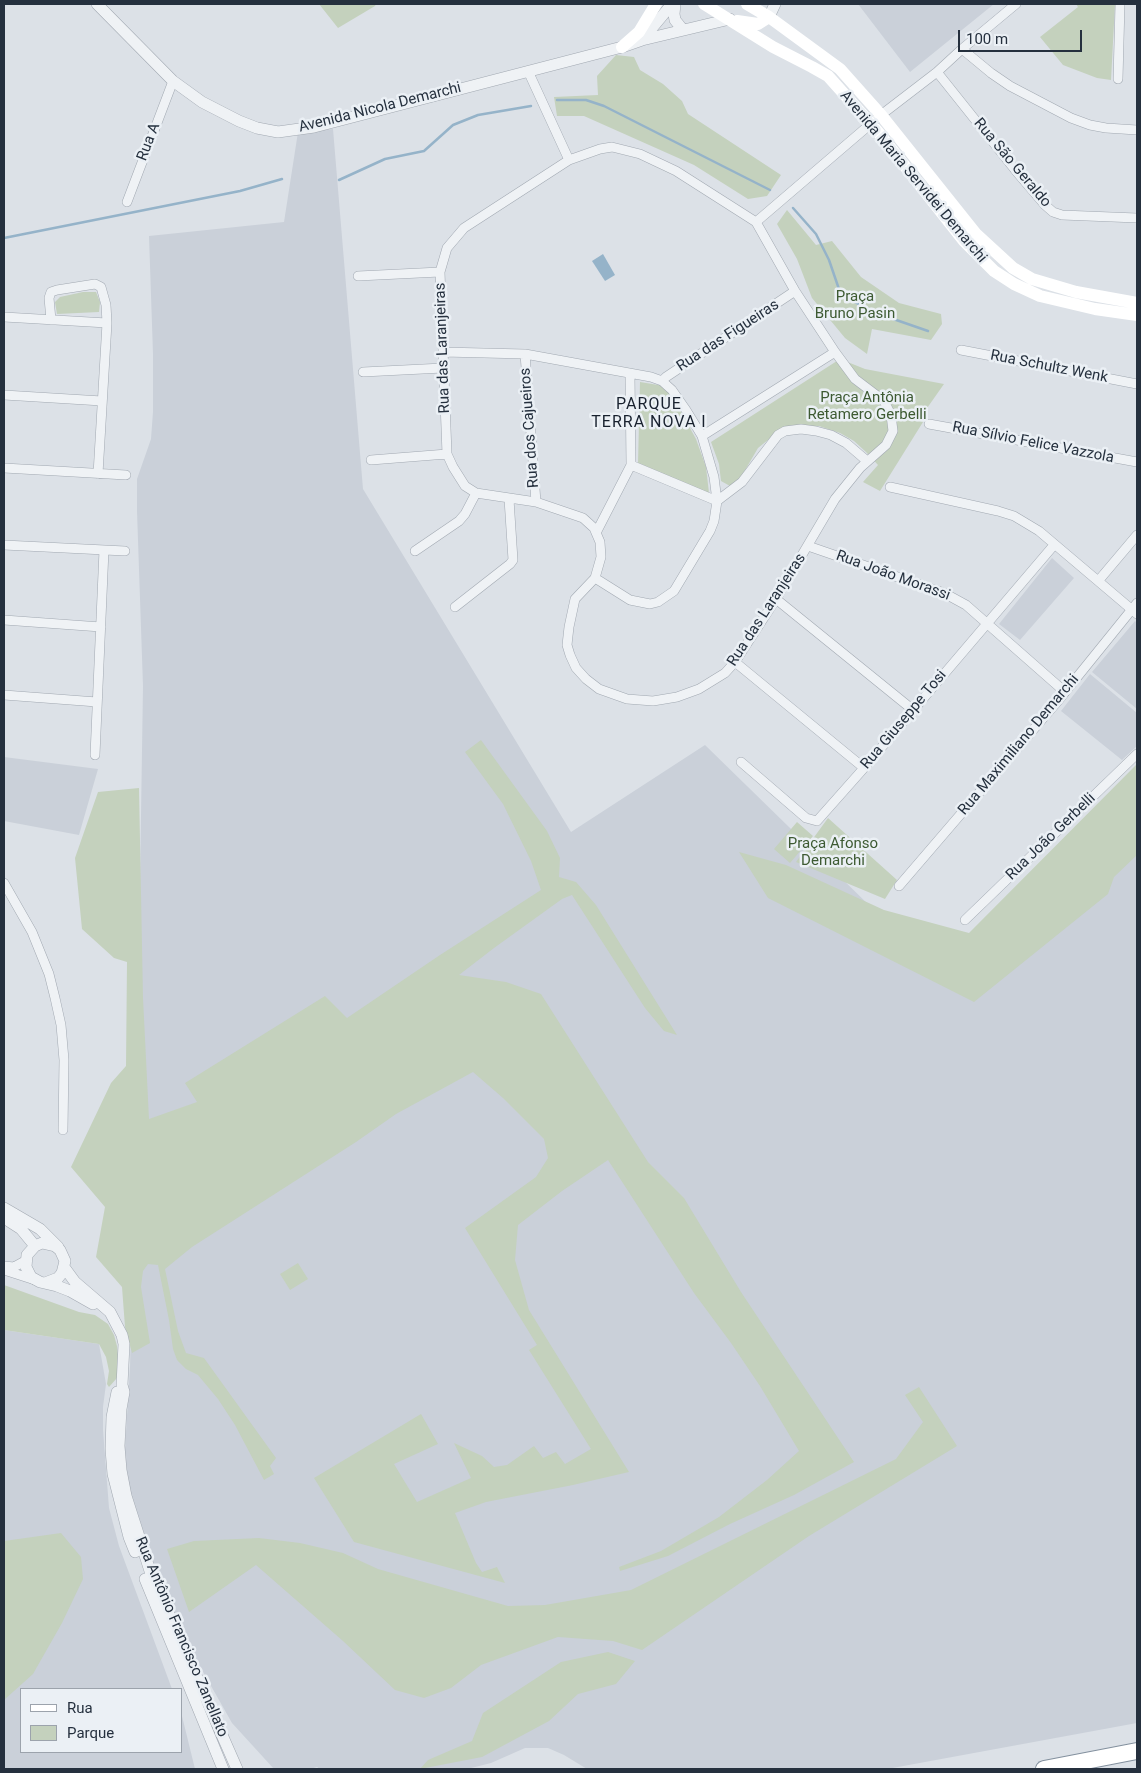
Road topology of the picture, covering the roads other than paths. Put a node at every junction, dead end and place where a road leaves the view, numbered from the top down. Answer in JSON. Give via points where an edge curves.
{"nodes":[{"id":1,"x":97,"y":4,"type":"edge"},
{"id":2,"x":656,"y":4,"type":"edge"},
{"id":3,"x":673,"y":4,"type":"edge"},
{"id":4,"x":704,"y":4,"type":"edge"},
{"id":5,"x":748,"y":4,"type":"edge"},
{"id":6,"x":775,"y":4,"type":"edge"},
{"id":7,"x":1016,"y":4,"type":"edge"},
{"id":8,"x":1120,"y":4,"type":"edge"},
{"id":9,"x":769,"y":17,"type":"junction"},
{"id":10,"x":730,"y":19,"type":"junction"},
{"id":11,"x":683,"y":30,"type":"junction"},
{"id":12,"x":642,"y":40,"type":"junction"},
{"id":13,"x":622,"y":47,"type":"junction"},
{"id":14,"x":962,"y":49,"type":"junction"},
{"id":15,"x":528,"y":70,"type":"junction"},
{"id":16,"x":937,"y":72,"type":"junction"},
{"id":17,"x":1118,"y":79,"type":"dead end"},
{"id":18,"x":172,"y":81,"type":"junction"},
{"id":19,"x":881,"y":115,"type":"junction"},
{"id":20,"x":871,"y":124,"type":"junction"},
{"id":21,"x":1137,"y":130,"type":"edge"},
{"id":22,"x":569,"y":160,"type":"junction"},
{"id":23,"x":127,"y":202,"type":"dead end"},
{"id":24,"x":1137,"y":218,"type":"edge"},
{"id":25,"x":756,"y":222,"type":"junction"},
{"id":26,"x":440,"y":272,"type":"junction"},
{"id":27,"x":358,"y":276,"type":"dead end"},
{"id":28,"x":795,"y":291,"type":"junction"},
{"id":29,"x":1137,"y":303,"type":"edge"},
{"id":30,"x":1137,"y":315,"type":"edge"},
{"id":31,"x":4,"y":317,"type":"edge"},
{"id":32,"x":51,"y":320,"type":"junction"},
{"id":33,"x":107,"y":323,"type":"junction"},
{"id":34,"x":961,"y":350,"type":"dead end"},
{"id":35,"x":443,"y":352,"type":"junction"},
{"id":36,"x":835,"y":352,"type":"junction"},
{"id":37,"x":525,"y":354,"type":"junction"},
{"id":38,"x":443,"y":368,"type":"junction"},
{"id":39,"x":363,"y":372,"type":"dead end"},
{"id":40,"x":630,"y":374,"type":"junction"},
{"id":41,"x":662,"y":381,"type":"junction"},
{"id":42,"x":1137,"y":384,"type":"edge"},
{"id":43,"x":4,"y":394,"type":"edge"},
{"id":44,"x":102,"y":401,"type":"junction"},
{"id":45,"x":929,"y":424,"type":"dead end"},
{"id":46,"x":702,"y":436,"type":"junction"},
{"id":47,"x":447,"y":454,"type":"junction"},
{"id":48,"x":371,"y":460,"type":"dead end"},
{"id":49,"x":867,"y":461,"type":"junction"},
{"id":50,"x":1137,"y":462,"type":"edge"},
{"id":51,"x":631,"y":465,"type":"junction"},
{"id":52,"x":4,"y":468,"type":"edge"},
{"id":53,"x":98,"y":474,"type":"junction"},
{"id":54,"x":126,"y":475,"type":"dead end"},
{"id":55,"x":890,"y":487,"type":"dead end"},
{"id":56,"x":476,"y":493,"type":"junction"},
{"id":57,"x":509,"y":499,"type":"junction"},
{"id":58,"x":718,"y":501,"type":"junction"},
{"id":59,"x":536,"y":502,"type":"junction"},
{"id":60,"x":596,"y":533,"type":"junction"},
{"id":61,"x":1137,"y":535,"type":"edge"},
{"id":62,"x":4,"y":545,"type":"edge"},
{"id":63,"x":1054,"y":545,"type":"junction"},
{"id":64,"x":808,"y":546,"type":"junction"},
{"id":65,"x":104,"y":550,"type":"junction"},
{"id":66,"x":125,"y":551,"type":"dead end"},
{"id":67,"x":415,"y":551,"type":"dead end"},
{"id":68,"x":595,"y":578,"type":"junction"},
{"id":69,"x":1098,"y":580,"type":"junction"},
{"id":70,"x":776,"y":599,"type":"junction"},
{"id":71,"x":455,"y":607,"type":"dead end"},
{"id":72,"x":1136,"y":609,"type":"edge"},
{"id":73,"x":4,"y":620,"type":"edge"},
{"id":74,"x":987,"y":624,"type":"junction"},
{"id":75,"x":100,"y":627,"type":"junction"},
{"id":76,"x":735,"y":662,"type":"junction"},
{"id":77,"x":1065,"y":692,"type":"junction"},
{"id":78,"x":4,"y":695,"type":"edge"},
{"id":79,"x":97,"y":702,"type":"junction"},
{"id":80,"x":913,"y":710,"type":"junction"},
{"id":81,"x":1137,"y":754,"type":"edge"},
{"id":82,"x":95,"y":755,"type":"dead end"},
{"id":83,"x":742,"y":762,"type":"dead end"},
{"id":84,"x":864,"y":768,"type":"junction"},
{"id":85,"x":4,"y":883,"type":"edge"},
{"id":86,"x":899,"y":886,"type":"dead end"},
{"id":87,"x":965,"y":920,"type":"dead end"},
{"id":88,"x":63,"y":1130,"type":"dead end"},
{"id":89,"x":4,"y":1208,"type":"edge"},
{"id":90,"x":4,"y":1218,"type":"edge"},
{"id":91,"x":35,"y":1246,"type":"junction"},
{"id":92,"x":60,"y":1250,"type":"junction"},
{"id":93,"x":25,"y":1262,"type":"junction"},
{"id":94,"x":64,"y":1267,"type":"junction"},
{"id":95,"x":4,"y":1268,"type":"edge"},
{"id":96,"x":40,"y":1281,"type":"junction"},
{"id":97,"x":110,"y":1312,"type":"junction"},
{"id":98,"x":122,"y":1385,"type":"junction"},
{"id":99,"x":1137,"y":1751,"type":"edge"},
{"id":100,"x":223,"y":1769,"type":"edge"},
{"id":101,"x":237,"y":1769,"type":"edge"},
{"id":102,"x":1044,"y":1769,"type":"edge"}],
"edges":[{"from":1,"to":18,"type":"street","name":"Avenida Nicola Demarchi"},
{"from":2,"to":13,"type":"main road","via":[[639,32]]},
{"from":3,"to":11,"type":"street","via":[[675,20]]},
{"from":3,"to":12,"type":"street"},
{"from":4,"to":10,"type":"main road","name":"Avenida Maria Servidei Demarchi"},
{"from":5,"to":9,"type":"main road","name":"Avenida Maria Servidei Demarchi"},
{"from":6,"to":9,"type":"street"},
{"from":7,"to":14,"type":"street"},
{"from":8,"to":17,"type":"street"},
{"from":9,"to":10,"type":"main road","via":[[758,24]]},
{"from":9,"to":19,"type":"main road","name":"Avenida Maria Servidei Demarchi","via":[[840,69]]},
{"from":10,"to":11,"type":"street","name":"Avenida Nicola Demarchi"},
{"from":10,"to":20,"type":"main road","name":"Avenida Maria Servidei Demarchi","via":[[773,47],[828,76]]},
{"from":11,"to":12,"type":"street","name":"Avenida Nicola Demarchi"},
{"from":12,"to":13,"type":"street","name":"Avenida Nicola Demarchi"},
{"from":13,"to":15,"type":"street","name":"Avenida Nicola Demarchi"},
{"from":14,"to":16,"type":"street"},
{"from":14,"to":21,"type":"street","via":[[1010,86],[1071,118],[1106,128]]},
{"from":15,"to":18,"type":"street","name":"Avenida Nicola Demarchi","via":[[314,126],[278,132],[239,121],[202,102]]},
{"from":15,"to":22,"type":"street"},
{"from":16,"to":19,"type":"street"},
{"from":16,"to":24,"type":"street","name":"Rua São Geraldo","via":[[1052,212]]},
{"from":18,"to":23,"type":"street","name":"Rua A"},
{"from":19,"to":20,"type":"street"},
{"from":19,"to":29,"type":"main road","name":"Avenida Maria Servidei Demarchi","via":[[967,224],[1013,268],[1032,279],[1076,292]]},
{"from":20,"to":25,"type":"street"},
{"from":20,"to":30,"type":"main road","name":"Avenida Maria Servidei Demarchi","via":[[964,241],[994,270],[1040,296]]},
{"from":22,"to":25,"type":"street","name":"Rua das Laranjeiras","via":[[612,147],[640,154],[676,171]]},
{"from":22,"to":26,"type":"street","name":"Rua das Laranjeiras","via":[[464,228],[447,248]]},
{"from":25,"to":28,"type":"street","name":"Rua das Laranjeiras"},
{"from":26,"to":27,"type":"street"},
{"from":26,"to":35,"type":"street","name":"Rua das Laranjeiras"},
{"from":28,"to":36,"type":"street","name":"Rua das Laranjeiras"},
{"from":28,"to":41,"type":"street","name":"Rua das Figueiras"},
{"from":31,"to":32,"type":"street"},
{"from":32,"to":33,"type":"street"},
{"from":32,"to":33,"type":"street","via":[[51,292],[95,284],[101,287]]},
{"from":33,"to":44,"type":"street"},
{"from":34,"to":42,"type":"street","name":"Rua Schultz Wenk"},
{"from":35,"to":37,"type":"street"},
{"from":35,"to":38,"type":"street","name":"Rua das Laranjeiras"},
{"from":36,"to":46,"type":"street"},
{"from":36,"to":49,"type":"street","name":"Rua das Laranjeiras","via":[[855,380],[884,401],[891,415],[893,431],[886,445]]},
{"from":37,"to":40,"type":"street"},
{"from":37,"to":59,"type":"street","name":"Rua dos Cajueiros"},
{"from":38,"to":39,"type":"street"},
{"from":38,"to":47,"type":"street","name":"Rua das Laranjeiras"},
{"from":40,"to":41,"type":"street"},
{"from":40,"to":51,"type":"street"},
{"from":41,"to":46,"type":"street","via":[[672,390]]},
{"from":43,"to":44,"type":"street"},
{"from":44,"to":53,"type":"street"},
{"from":45,"to":50,"type":"street","name":"Rua Sílvio Felice Vazzola"},
{"from":46,"to":58,"type":"street"},
{"from":47,"to":48,"type":"street"},
{"from":47,"to":56,"type":"street","name":"Rua das Laranjeiras","via":[[465,486]]},
{"from":49,"to":58,"type":"street","via":[[831,435],[809,430],[785,431],[778,435],[742,482]]},
{"from":49,"to":64,"type":"street","name":"Rua das Laranjeiras","via":[[835,499]]},
{"from":51,"to":58,"type":"street"},
{"from":51,"to":60,"type":"street"},
{"from":52,"to":53,"type":"street"},
{"from":53,"to":54,"type":"street"},
{"from":55,"to":63,"type":"street","via":[[998,511],[1039,531]]},
{"from":56,"to":57,"type":"street"},
{"from":56,"to":67,"type":"street","via":[[459,521]]},
{"from":57,"to":59,"type":"street"},
{"from":57,"to":71,"type":"street","via":[[513,560]]},
{"from":58,"to":68,"type":"street","via":[[710,531],[682,580],[666,598],[650,604],[640,603]]},
{"from":59,"to":60,"type":"street","via":[[583,518]]},
{"from":60,"to":68,"type":"street","via":[[601,557]]},
{"from":61,"to":69,"type":"street"},
{"from":62,"to":65,"type":"street"},
{"from":63,"to":69,"type":"street"},
{"from":63,"to":74,"type":"street","name":"Rua Giuseppe Tosi"},
{"from":64,"to":70,"type":"street","name":"Rua das Laranjeiras"},
{"from":64,"to":74,"type":"street","name":"Rua João Morassi","via":[[944,593],[966,605]]},
{"from":65,"to":66,"type":"street"},
{"from":65,"to":75,"type":"street"},
{"from":68,"to":76,"type":"street","name":"Rua das Laranjeiras","via":[[575,599],[567,645],[576,668],[599,689],[627,699],[653,701],[676,697],[699,689],[725,673]]},
{"from":69,"to":72,"type":"street"},
{"from":70,"to":76,"type":"street","name":"Rua das Laranjeiras"},
{"from":70,"to":80,"type":"street"},
{"from":72,"to":77,"type":"street","name":"Rua Maximiliano Demarchi"},
{"from":73,"to":75,"type":"street"},
{"from":74,"to":77,"type":"street","name":"Rua João Morassi"},
{"from":74,"to":80,"type":"street","name":"Rua Giuseppe Tosi"},
{"from":75,"to":79,"type":"street"},
{"from":76,"to":84,"type":"street"},
{"from":77,"to":86,"type":"street","name":"Rua Maximiliano Demarchi"},
{"from":78,"to":79,"type":"street"},
{"from":79,"to":82,"type":"street"},
{"from":80,"to":84,"type":"street","name":"Rua Giuseppe Tosi"},
{"from":81,"to":87,"type":"street","name":"Rua João Gerbelli"},
{"from":83,"to":84,"type":"street","name":"Rua Giuseppe Tosi","via":[[813,821]]},
{"from":85,"to":88,"type":"street","via":[[32,932],[55,998],[64,1060]]},
{"from":89,"to":92,"type":"street","via":[[48,1235]]},
{"from":90,"to":91,"type":"street"},
{"from":91,"to":92,"type":"street","via":[[49,1243]]},
{"from":91,"to":93,"type":"street"},
{"from":92,"to":94,"type":"street"},
{"from":93,"to":95,"type":"street"},
{"from":93,"to":96,"type":"street","via":[[28,1272]]},
{"from":94,"to":96,"type":"street","via":[[58,1278]]},
{"from":94,"to":97,"type":"street","name":"Rua Antônio Francisco Zanellato","via":[[75,1282]]},
{"from":95,"to":96,"type":"street"},
{"from":96,"to":97,"type":"street","via":[[70,1291]]},
{"from":97,"to":98,"type":"street","name":"Rua Antônio Francisco Zanellato","via":[[124,1344]]},
{"from":98,"to":100,"type":"street","name":"Rua Antônio Francisco Zanellato","via":[[117,1391],[112,1417],[111,1449],[116,1490],[129,1537],[159,1617]]},
{"from":98,"to":101,"type":"street","name":"Rua Antônio Francisco Zanellato","via":[[121,1470],[138,1537],[169,1617]]},
{"from":99,"to":102,"type":"highway"}]}
